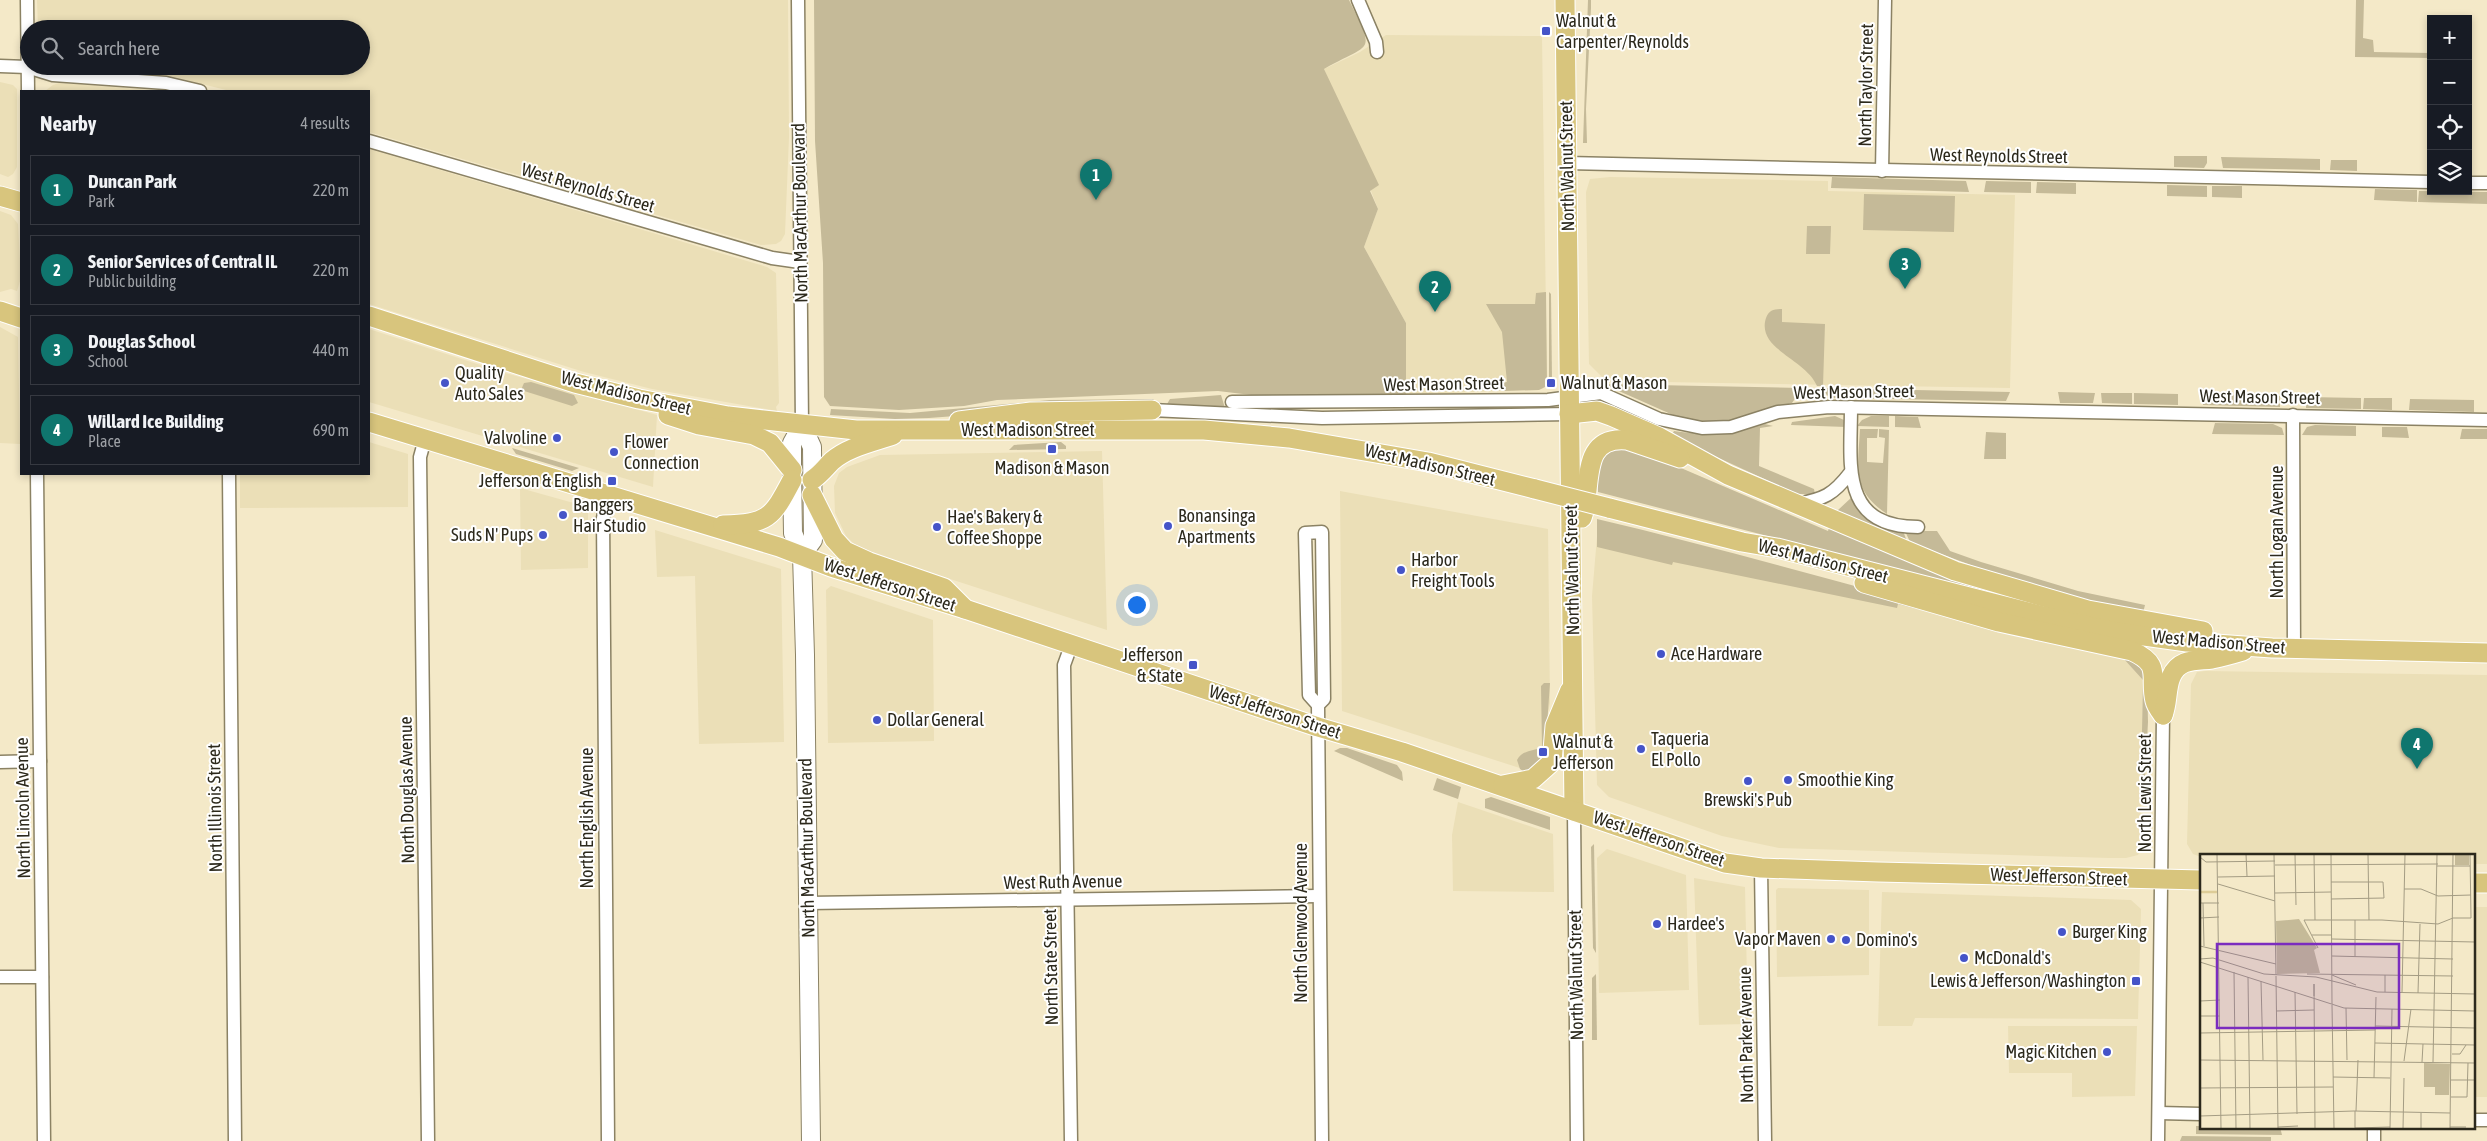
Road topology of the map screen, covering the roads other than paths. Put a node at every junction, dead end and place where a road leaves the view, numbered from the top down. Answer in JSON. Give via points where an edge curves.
{"nodes":[{"id":1,"x":27,"y":0,"type":"edge"},
{"id":2,"x":798,"y":0,"type":"edge"},
{"id":3,"x":1358,"y":0,"type":"edge"},
{"id":4,"x":1565,"y":0,"type":"edge"},
{"id":5,"x":1885,"y":0,"type":"edge"},
{"id":6,"x":27,"y":20,"type":"edge"},
{"id":7,"x":1377,"y":52,"type":"dead end"},
{"id":8,"x":0,"y":66,"type":"edge"},
{"id":9,"x":20,"y":67,"type":"edge"},
{"id":10,"x":27,"y":75,"type":"edge"},
{"id":11,"x":52,"y":75,"type":"edge"},
{"id":12,"x":28,"y":90,"type":"edge"},
{"id":13,"x":195,"y":90,"type":"edge"},
{"id":14,"x":370,"y":141,"type":"edge"},
{"id":15,"x":1567,"y":163,"type":"junction"},
{"id":16,"x":1882,"y":171,"type":"junction"},
{"id":17,"x":2427,"y":182,"type":"edge"},
{"id":18,"x":2472,"y":183,"type":"edge"},
{"id":19,"x":2487,"y":184,"type":"edge"},
{"id":20,"x":0,"y":196,"type":"edge"},
{"id":21,"x":20,"y":202,"type":"edge"},
{"id":22,"x":800,"y":262,"type":"junction"},
{"id":23,"x":0,"y":311,"type":"edge"},
{"id":24,"x":370,"y":316,"type":"edge"},
{"id":25,"x":20,"y":318,"type":"edge"},
{"id":26,"x":639,"y":399,"type":"junction"},
{"id":27,"x":1232,"y":402,"type":"dead end"},
{"id":28,"x":1569,"y":407,"type":"junction"},
{"id":29,"x":1851,"y":407,"type":"junction"},
{"id":30,"x":1152,"y":410,"type":"joint"},
{"id":31,"x":2293,"y":415,"type":"junction"},
{"id":32,"x":2487,"y":420,"type":"edge"},
{"id":33,"x":370,"y":422,"type":"edge"},
{"id":34,"x":802,"y":425,"type":"junction"},
{"id":35,"x":904,"y":431,"type":"junction"},
{"id":36,"x":425,"y":439,"type":"junction"},
{"id":37,"x":1850,"y":473,"type":"junction"},
{"id":38,"x":37,"y":475,"type":"edge"},
{"id":39,"x":229,"y":475,"type":"edge"},
{"id":40,"x":792,"y":475,"type":"junction"},
{"id":41,"x":1728,"y":475,"type":"junction"},
{"id":42,"x":812,"y":488,"type":"junction"},
{"id":43,"x":608,"y":495,"type":"junction"},
{"id":44,"x":1797,"y":504,"type":"junction"},
{"id":45,"x":712,"y":526,"type":"junction"},
{"id":46,"x":1918,"y":527,"type":"dead end"},
{"id":47,"x":1742,"y":542,"type":"junction"},
{"id":48,"x":1572,"y":545,"type":"junction"},
{"id":49,"x":802,"y":555,"type":"junction"},
{"id":50,"x":965,"y":608,"type":"junction"},
{"id":51,"x":1072,"y":644,"type":"junction"},
{"id":52,"x":2259,"y":647,"type":"junction"},
{"id":53,"x":2294,"y":649,"type":"junction"},
{"id":54,"x":2487,"y":653,"type":"edge"},
{"id":55,"x":1573,"y":685,"type":"junction"},
{"id":56,"x":1318,"y":706,"type":"junction"},
{"id":57,"x":2163,"y":715,"type":"junction"},
{"id":58,"x":1318,"y":727,"type":"junction"},
{"id":59,"x":40,"y":761,"type":"junction"},
{"id":60,"x":0,"y":762,"type":"edge"},
{"id":61,"x":1499,"y":786,"type":"junction"},
{"id":62,"x":1574,"y":811,"type":"junction"},
{"id":63,"x":1761,"y":868,"type":"junction"},
{"id":64,"x":2162,"y":880,"type":"junction"},
{"id":65,"x":2200,"y":880,"type":"edge"},
{"id":66,"x":2474,"y":883,"type":"edge"},
{"id":67,"x":2487,"y":883,"type":"edge"},
{"id":68,"x":1318,"y":896,"type":"junction"},
{"id":69,"x":1068,"y":899,"type":"junction"},
{"id":70,"x":808,"y":903,"type":"junction"},
{"id":71,"x":0,"y":977,"type":"edge"},
{"id":72,"x":42,"y":977,"type":"junction"},
{"id":73,"x":2159,"y":1113,"type":"junction"},
{"id":74,"x":2200,"y":1114,"type":"edge"},
{"id":75,"x":2474,"y":1120,"type":"edge"},
{"id":76,"x":2487,"y":1120,"type":"edge"},
{"id":77,"x":2374,"y":1128,"type":"edge"},
{"id":78,"x":44,"y":1141,"type":"edge"},
{"id":79,"x":236,"y":1141,"type":"edge"},
{"id":80,"x":428,"y":1141,"type":"edge"},
{"id":81,"x":608,"y":1141,"type":"edge"},
{"id":82,"x":811,"y":1141,"type":"edge"},
{"id":83,"x":1072,"y":1141,"type":"edge"},
{"id":84,"x":1322,"y":1141,"type":"edge"},
{"id":85,"x":1577,"y":1141,"type":"edge"},
{"id":86,"x":1766,"y":1141,"type":"edge"},
{"id":87,"x":2158,"y":1141,"type":"edge"},
{"id":88,"x":2374,"y":1141,"type":"edge"}],
"edges":[{"from":1,"to":6,"type":"street"},
{"from":2,"to":22,"type":"street","name":"North MacArthur Boulevard"},
{"from":3,"to":7,"type":"street"},
{"from":4,"to":15,"type":"main road","name":"North Walnut Street"},
{"from":5,"to":16,"type":"street","name":"North Taylor Street"},
{"from":8,"to":9,"type":"street"},
{"from":10,"to":12,"type":"street"},
{"from":11,"to":13,"type":"street","via":[[158,82]]},
{"from":14,"to":22,"type":"street","name":"West Reynolds Street","via":[[772,258]]},
{"from":15,"to":16,"type":"street","name":"West Reynolds Street"},
{"from":15,"to":28,"type":"main road","name":"North Walnut Street"},
{"from":16,"to":17,"type":"street","name":"West Reynolds Street"},
{"from":18,"to":19,"type":"street"},
{"from":20,"to":21,"type":"main road"},
{"from":22,"to":34,"type":"street","name":"North MacArthur Boulevard"},
{"from":23,"to":25,"type":"main road"},
{"from":24,"to":26,"type":"main road","name":"West Madison Street","via":[[558,378]]},
{"from":26,"to":34,"type":"main road","name":"West Madison Street","via":[[728,416]]},
{"from":26,"to":40,"type":"main road","via":[[669,416],[699,426],[754,435],[770,443]]},
{"from":27,"to":28,"type":"street","name":"West Mason Street"},
{"from":28,"to":29,"type":"street","name":"West Mason Street","via":[[1588,393],[1601,393],[1659,419],[1702,428],[1731,427],[1778,412]]},
{"from":28,"to":30,"type":"street","name":"West Mason Street","via":[[1322,418]]},
{"from":28,"to":41,"type":"main road","via":[[1597,411],[1659,437]]},
{"from":28,"to":48,"type":"main road","name":"North Walnut Street"},
{"from":29,"to":31,"type":"street","name":"West Mason Street"},
{"from":29,"to":37,"type":"street"},
{"from":30,"to":35,"type":"main road","via":[[1031,412]]},
{"from":31,"to":32,"type":"street","name":"West Mason Street"},
{"from":31,"to":53,"type":"street","name":"North Logan Avenue"},
{"from":33,"to":36,"type":"main road","name":"West Jefferson Street"},
{"from":34,"to":35,"type":"main road","name":"West Madison Street"},
{"from":34,"to":40,"type":"main road","name":"North MacArthur Boulevard","via":[[792,443]]},
{"from":34,"to":42,"type":"main road","name":"North MacArthur Boulevard","via":[[812,447]]},
{"from":35,"to":42,"type":"main road","via":[[847,452],[831,462]]},
{"from":35,"to":47,"type":"main road","name":"West Madison Street","bridge":true,"via":[[1204,430],[1290,438],[1406,458]]},
{"from":36,"to":43,"type":"main road","name":"West Jefferson Street"},
{"from":36,"to":80,"type":"street","name":"North Douglas Avenue","via":[[420,457]]},
{"from":37,"to":44,"type":"street","via":[[1840,487],[1824,498]]},
{"from":37,"to":46,"type":"street","via":[[1859,500],[1876,518],[1905,527]]},
{"from":38,"to":59,"type":"street","name":"North Lincoln Avenue"},
{"from":39,"to":79,"type":"street","name":"North Illinois Street"},
{"from":40,"to":45,"type":"main road","via":[[769,517],[749,523]]},
{"from":40,"to":49,"type":"main road","name":"North MacArthur Boulevard","via":[[793,533]]},
{"from":41,"to":44,"type":"main road"},
{"from":41,"to":48,"type":"main road","via":[[1627,440],[1606,443],[1592,457],[1584,514]]},
{"from":42,"to":49,"type":"main road","name":"North MacArthur Boulevard","via":[[813,540]]},
{"from":42,"to":50,"type":"main road","via":[[834,539],[844,551],[944,588]]},
{"from":43,"to":45,"type":"main road","name":"West Jefferson Street"},
{"from":43,"to":81,"type":"street","name":"North English Avenue","via":[[603,510],[603,527]]},
{"from":44,"to":52,"type":"main road","via":[[1912,555],[2001,586],[2088,610],[2235,635]]},
{"from":45,"to":49,"type":"main road","name":"West Jefferson Street"},
{"from":47,"to":52,"type":"main road","name":"West Madison Street","via":[[1777,548],[2047,618],[2187,642]]},
{"from":47,"to":57,"type":"main road","via":[[1829,572],[1999,622],[2132,650],[2143,657],[2153,670],[2155,702]]},
{"from":48,"to":55,"type":"main road","name":"North Walnut Street"},
{"from":49,"to":50,"type":"main road","name":"West Jefferson Street"},
{"from":49,"to":70,"type":"main road","name":"North MacArthur Boulevard"},
{"from":50,"to":51,"type":"main road","name":"West Jefferson Street"},
{"from":51,"to":58,"type":"main road","name":"West Jefferson Street"},
{"from":51,"to":69,"type":"street","name":"North State Street","via":[[1064,665]]},
{"from":52,"to":53,"type":"main road","name":"West Madison Street"},
{"from":52,"to":57,"type":"main road","via":[[2181,664],[2171,678]]},
{"from":53,"to":54,"type":"main road","name":"West Madison Street"},
{"from":55,"to":61,"type":"main road","via":[[1554,726],[1552,762],[1533,779]]},
{"from":55,"to":62,"type":"main road","name":"North Walnut Street"},
{"from":56,"to":56,"type":"street","name":"North Glenwood Avenue","via":[[1324,699],[1322,532],[1305,533],[1309,695]]},
{"from":56,"to":58,"type":"street","name":"North Glenwood Avenue"},
{"from":57,"to":64,"type":"street","name":"North Lewis Street"},
{"from":58,"to":61,"type":"main road","name":"West Jefferson Street"},
{"from":58,"to":68,"type":"street","name":"North Glenwood Avenue"},
{"from":59,"to":60,"type":"street"},
{"from":59,"to":72,"type":"street","name":"North Lincoln Avenue"},
{"from":61,"to":62,"type":"main road","name":"West Jefferson Street"},
{"from":62,"to":63,"type":"main road","name":"West Jefferson Street","via":[[1710,859]]},
{"from":62,"to":85,"type":"street","name":"North Walnut Street"},
{"from":63,"to":64,"type":"main road","name":"West Jefferson Street"},
{"from":63,"to":86,"type":"street","name":"North Parker Avenue"},
{"from":64,"to":65,"type":"main road","name":"West Jefferson Street"},
{"from":64,"to":73,"type":"street","name":"North Lewis Street"},
{"from":66,"to":67,"type":"main road"},
{"from":68,"to":69,"type":"street","name":"West Ruth Avenue"},
{"from":68,"to":84,"type":"street","name":"North Glenwood Avenue"},
{"from":69,"to":70,"type":"street","name":"West Ruth Avenue"},
{"from":69,"to":83,"type":"street","name":"North State Street"},
{"from":70,"to":82,"type":"main road","name":"North MacArthur Boulevard"},
{"from":71,"to":72,"type":"street"},
{"from":72,"to":78,"type":"street","name":"North Lincoln Avenue"},
{"from":73,"to":74,"type":"street"},
{"from":73,"to":87,"type":"street","name":"North Lewis Street"},
{"from":75,"to":76,"type":"street"},
{"from":77,"to":88,"type":"street"}]}
